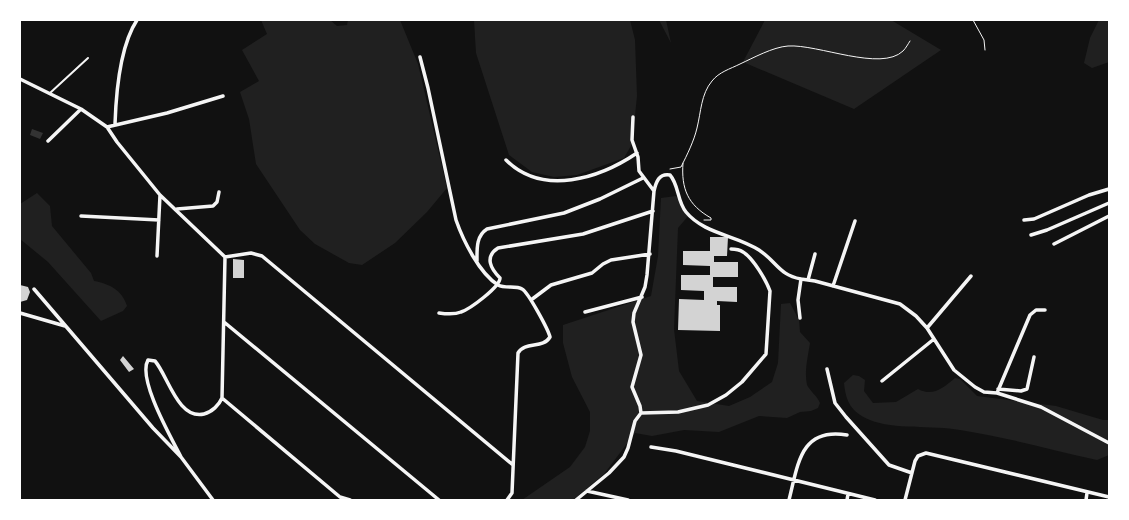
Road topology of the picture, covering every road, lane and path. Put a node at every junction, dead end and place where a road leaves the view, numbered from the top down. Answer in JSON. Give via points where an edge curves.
{"nodes":[{"id":1,"x":137,"y":20,"type":"edge"},
{"id":2,"x":973,"y":20,"type":"edge"},
{"id":3,"x":910,"y":41,"type":"dead end"},
{"id":4,"x":985,"y":50,"type":"dead end"},
{"id":5,"x":420,"y":57,"type":"dead end"},
{"id":6,"x":88,"y":58,"type":"dead end"},
{"id":7,"x":20,"y":79,"type":"edge"},
{"id":8,"x":50,"y":94,"type":"junction"},
{"id":9,"x":223,"y":96,"type":"dead end"},
{"id":10,"x":81,"y":109,"type":"junction"},
{"id":11,"x":633,"y":117,"type":"dead end"},
{"id":12,"x":115,"y":124,"type":"junction"},
{"id":13,"x":107,"y":127,"type":"junction"},
{"id":14,"x":48,"y":141,"type":"dead end"},
{"id":15,"x":637,"y":153,"type":"junction"},
{"id":16,"x":506,"y":160,"type":"dead end"},
{"id":17,"x":683,"y":162,"type":"junction"},
{"id":18,"x":666,"y":174,"type":"junction"},
{"id":19,"x":643,"y":178,"type":"junction"},
{"id":20,"x":1109,"y":189,"type":"edge"},
{"id":21,"x":654,"y":190,"type":"junction"},
{"id":22,"x":219,"y":192,"type":"dead end"},
{"id":23,"x":160,"y":195,"type":"junction"},
{"id":24,"x":1109,"y":203,"type":"edge"},
{"id":25,"x":176,"y":209,"type":"junction"},
{"id":26,"x":653,"y":211,"type":"junction"},
{"id":27,"x":81,"y":216,"type":"dead end"},
{"id":28,"x":1109,"y":216,"type":"edge"},
{"id":29,"x":158,"y":220,"type":"junction"},
{"id":30,"x":695,"y":220,"type":"junction"},
{"id":31,"x":1024,"y":220,"type":"dead end"},
{"id":32,"x":855,"y":221,"type":"dead end"},
{"id":33,"x":1030,"y":235,"type":"dead end"},
{"id":34,"x":1054,"y":244,"type":"dead end"},
{"id":35,"x":731,"y":249,"type":"dead end"},
{"id":36,"x":650,"y":254,"type":"junction"},
{"id":37,"x":815,"y":254,"type":"dead end"},
{"id":38,"x":158,"y":256,"type":"dead end"},
{"id":39,"x":225,"y":257,"type":"junction"},
{"id":40,"x":477,"y":260,"type":"junction"},
{"id":41,"x":971,"y":276,"type":"dead end"},
{"id":42,"x":802,"y":279,"type":"junction"},
{"id":43,"x":808,"y":280,"type":"junction"},
{"id":44,"x":498,"y":285,"type":"junction"},
{"id":45,"x":833,"y":286,"type":"junction"},
{"id":46,"x":34,"y":289,"type":"dead end"},
{"id":47,"x":642,"y":297,"type":"junction"},
{"id":48,"x":530,"y":300,"type":"junction"},
{"id":49,"x":1045,"y":310,"type":"dead end"},
{"id":50,"x":585,"y":312,"type":"dead end"},
{"id":51,"x":20,"y":313,"type":"edge"},
{"id":52,"x":439,"y":313,"type":"dead end"},
{"id":53,"x":800,"y":318,"type":"dead end"},
{"id":54,"x":224,"y":322,"type":"junction"},
{"id":55,"x":66,"y":326,"type":"junction"},
{"id":56,"x":927,"y":328,"type":"junction"},
{"id":57,"x":934,"y":338,"type":"junction"},
{"id":58,"x":1034,"y":357,"type":"dead end"},
{"id":59,"x":827,"y":369,"type":"dead end"},
{"id":60,"x":882,"y":381,"type":"dead end"},
{"id":61,"x":998,"y":391,"type":"junction"},
{"id":62,"x":222,"y":398,"type":"junction"},
{"id":63,"x":641,"y":413,"type":"junction"},
{"id":64,"x":847,"y":435,"type":"dead end"},
{"id":65,"x":1109,"y":443,"type":"edge"},
{"id":66,"x":651,"y":447,"type":"dead end"},
{"id":67,"x":181,"y":457,"type":"junction"},
{"id":68,"x":513,"y":465,"type":"junction"},
{"id":69,"x":912,"y":473,"type":"junction"},
{"id":70,"x":794,"y":480,"type":"junction"},
{"id":71,"x":587,"y":491,"type":"junction"},
{"id":72,"x":1087,"y":493,"type":"junction"},
{"id":73,"x":848,"y":494,"type":"junction"},
{"id":74,"x":1109,"y":497,"type":"edge"},
{"id":75,"x":213,"y":500,"type":"edge"},
{"id":76,"x":350,"y":500,"type":"edge"},
{"id":77,"x":439,"y":500,"type":"edge"},
{"id":78,"x":507,"y":500,"type":"edge"},
{"id":79,"x":576,"y":500,"type":"edge"},
{"id":80,"x":628,"y":500,"type":"edge"},
{"id":81,"x":789,"y":500,"type":"edge"},
{"id":82,"x":847,"y":500,"type":"edge"},
{"id":83,"x":875,"y":500,"type":"edge"},
{"id":84,"x":905,"y":500,"type":"edge"},
{"id":85,"x":1086,"y":500,"type":"edge"}],
"edges":[{"from":1,"to":12,"type":"street","via":[[129,38],[121,71],[116,96]]},
{"from":2,"to":4,"type":"path","via":[[984,40]]},
{"from":3,"to":17,"type":"path","via":[[903,51],[883,60],[870,60],[808,47],[772,48],[721,73],[711,82],[704,96],[697,129]]},
{"from":5,"to":40,"type":"street","via":[[456,220],[468,250]]},
{"from":6,"to":8,"type":"lane"},
{"from":7,"to":8,"type":"street"},
{"from":8,"to":10,"type":"street"},
{"from":9,"to":12,"type":"street","via":[[167,113]]},
{"from":10,"to":13,"type":"street"},
{"from":10,"to":14,"type":"street"},
{"from":11,"to":15,"type":"street","via":[[632,140]]},
{"from":12,"to":13,"type":"street"},
{"from":13,"to":23,"type":"street"},
{"from":15,"to":16,"type":"street","via":[[612,169],[581,179],[561,181],[527,174]]},
{"from":15,"to":19,"type":"street","via":[[639,171]]},
{"from":17,"to":18,"type":"path","via":[[681,167],[671,168]]},
{"from":17,"to":30,"type":"path","via":[[682,176],[688,198],[696,209],[711,218]]},
{"from":18,"to":21,"type":"street","via":[[657,180]]},
{"from":18,"to":30,"type":"street","via":[[672,178],[686,212]]},
{"from":19,"to":21,"type":"street"},
{"from":19,"to":40,"type":"street","via":[[564,213],[487,229],[478,241]]},
{"from":20,"to":31,"type":"street","via":[[1034,219]]},
{"from":21,"to":26,"type":"street"},
{"from":22,"to":25,"type":"street","via":[[217,202],[213,206]]},
{"from":23,"to":25,"type":"street"},
{"from":23,"to":29,"type":"street"},
{"from":24,"to":33,"type":"street"},
{"from":25,"to":39,"type":"street"},
{"from":26,"to":36,"type":"street"},
{"from":26,"to":44,"type":"street","via":[[583,234],[498,248],[491,254],[490,262],[491,268],[500,278]]},
{"from":27,"to":29,"type":"street"},
{"from":28,"to":34,"type":"street"},
{"from":29,"to":38,"type":"street"},
{"from":30,"to":42,"type":"street","via":[[715,232],[748,244],[760,251],[786,275]]},
{"from":32,"to":45,"type":"street"},
{"from":35,"to":63,"type":"street","via":[[742,251],[749,257],[770,291],[766,354],[742,382],[717,401],[689,410]]},
{"from":36,"to":47,"type":"street"},
{"from":36,"to":48,"type":"street","via":[[611,260],[592,273],[551,285]]},
{"from":37,"to":43,"type":"street"},
{"from":39,"to":54,"type":"street"},
{"from":39,"to":68,"type":"street","via":[[251,253],[262,256]]},
{"from":40,"to":44,"type":"street"},
{"from":41,"to":56,"type":"street"},
{"from":42,"to":43,"type":"street"},
{"from":42,"to":53,"type":"street","via":[[798,300]]},
{"from":43,"to":45,"type":"street"},
{"from":44,"to":48,"type":"street","via":[[522,289]]},
{"from":44,"to":52,"type":"street","via":[[461,312]]},
{"from":45,"to":56,"type":"street","via":[[900,304]]},
{"from":46,"to":55,"type":"street"},
{"from":47,"to":50,"type":"street"},
{"from":47,"to":63,"type":"street","via":[[634,313],[633,322],[641,355],[632,383],[632,391]]},
{"from":48,"to":68,"type":"street","via":[[550,337],[543,343],[523,348],[518,353]]},
{"from":49,"to":61,"type":"street","via":[[1036,310],[1030,315]]},
{"from":51,"to":55,"type":"street"},
{"from":54,"to":62,"type":"street"},
{"from":54,"to":77,"type":"street"},
{"from":55,"to":67,"type":"street"},
{"from":56,"to":57,"type":"street"},
{"from":57,"to":60,"type":"street"},
{"from":57,"to":61,"type":"street","via":[[961,378],[984,392]]},
{"from":58,"to":61,"type":"street","via":[[1027,389]]},
{"from":59,"to":69,"type":"street","via":[[835,403],[846,417],[889,465]]},
{"from":61,"to":65,"type":"street","via":[[1041,407]]},
{"from":62,"to":67,"type":"street","via":[[219,404],[206,413],[194,414],[181,405],[173,394],[159,365],[153,360],[148,360],[145,369],[156,407]]},
{"from":62,"to":76,"type":"street","via":[[340,497]]},
{"from":63,"to":71,"type":"street","via":[[635,422],[624,457]]},
{"from":64,"to":70,"type":"street","via":[[830,433],[807,445],[799,460]]},
{"from":66,"to":70,"type":"street"},
{"from":67,"to":75,"type":"street"},
{"from":68,"to":78,"type":"street","via":[[512,493]]},
{"from":69,"to":72,"type":"street","via":[[918,456],[926,453]]},
{"from":69,"to":84,"type":"street"},
{"from":70,"to":73,"type":"street"},
{"from":70,"to":81,"type":"street"},
{"from":71,"to":79,"type":"street"},
{"from":71,"to":80,"type":"street"},
{"from":72,"to":74,"type":"street"},
{"from":72,"to":85,"type":"street"},
{"from":73,"to":82,"type":"street"},
{"from":73,"to":83,"type":"street"}]}
